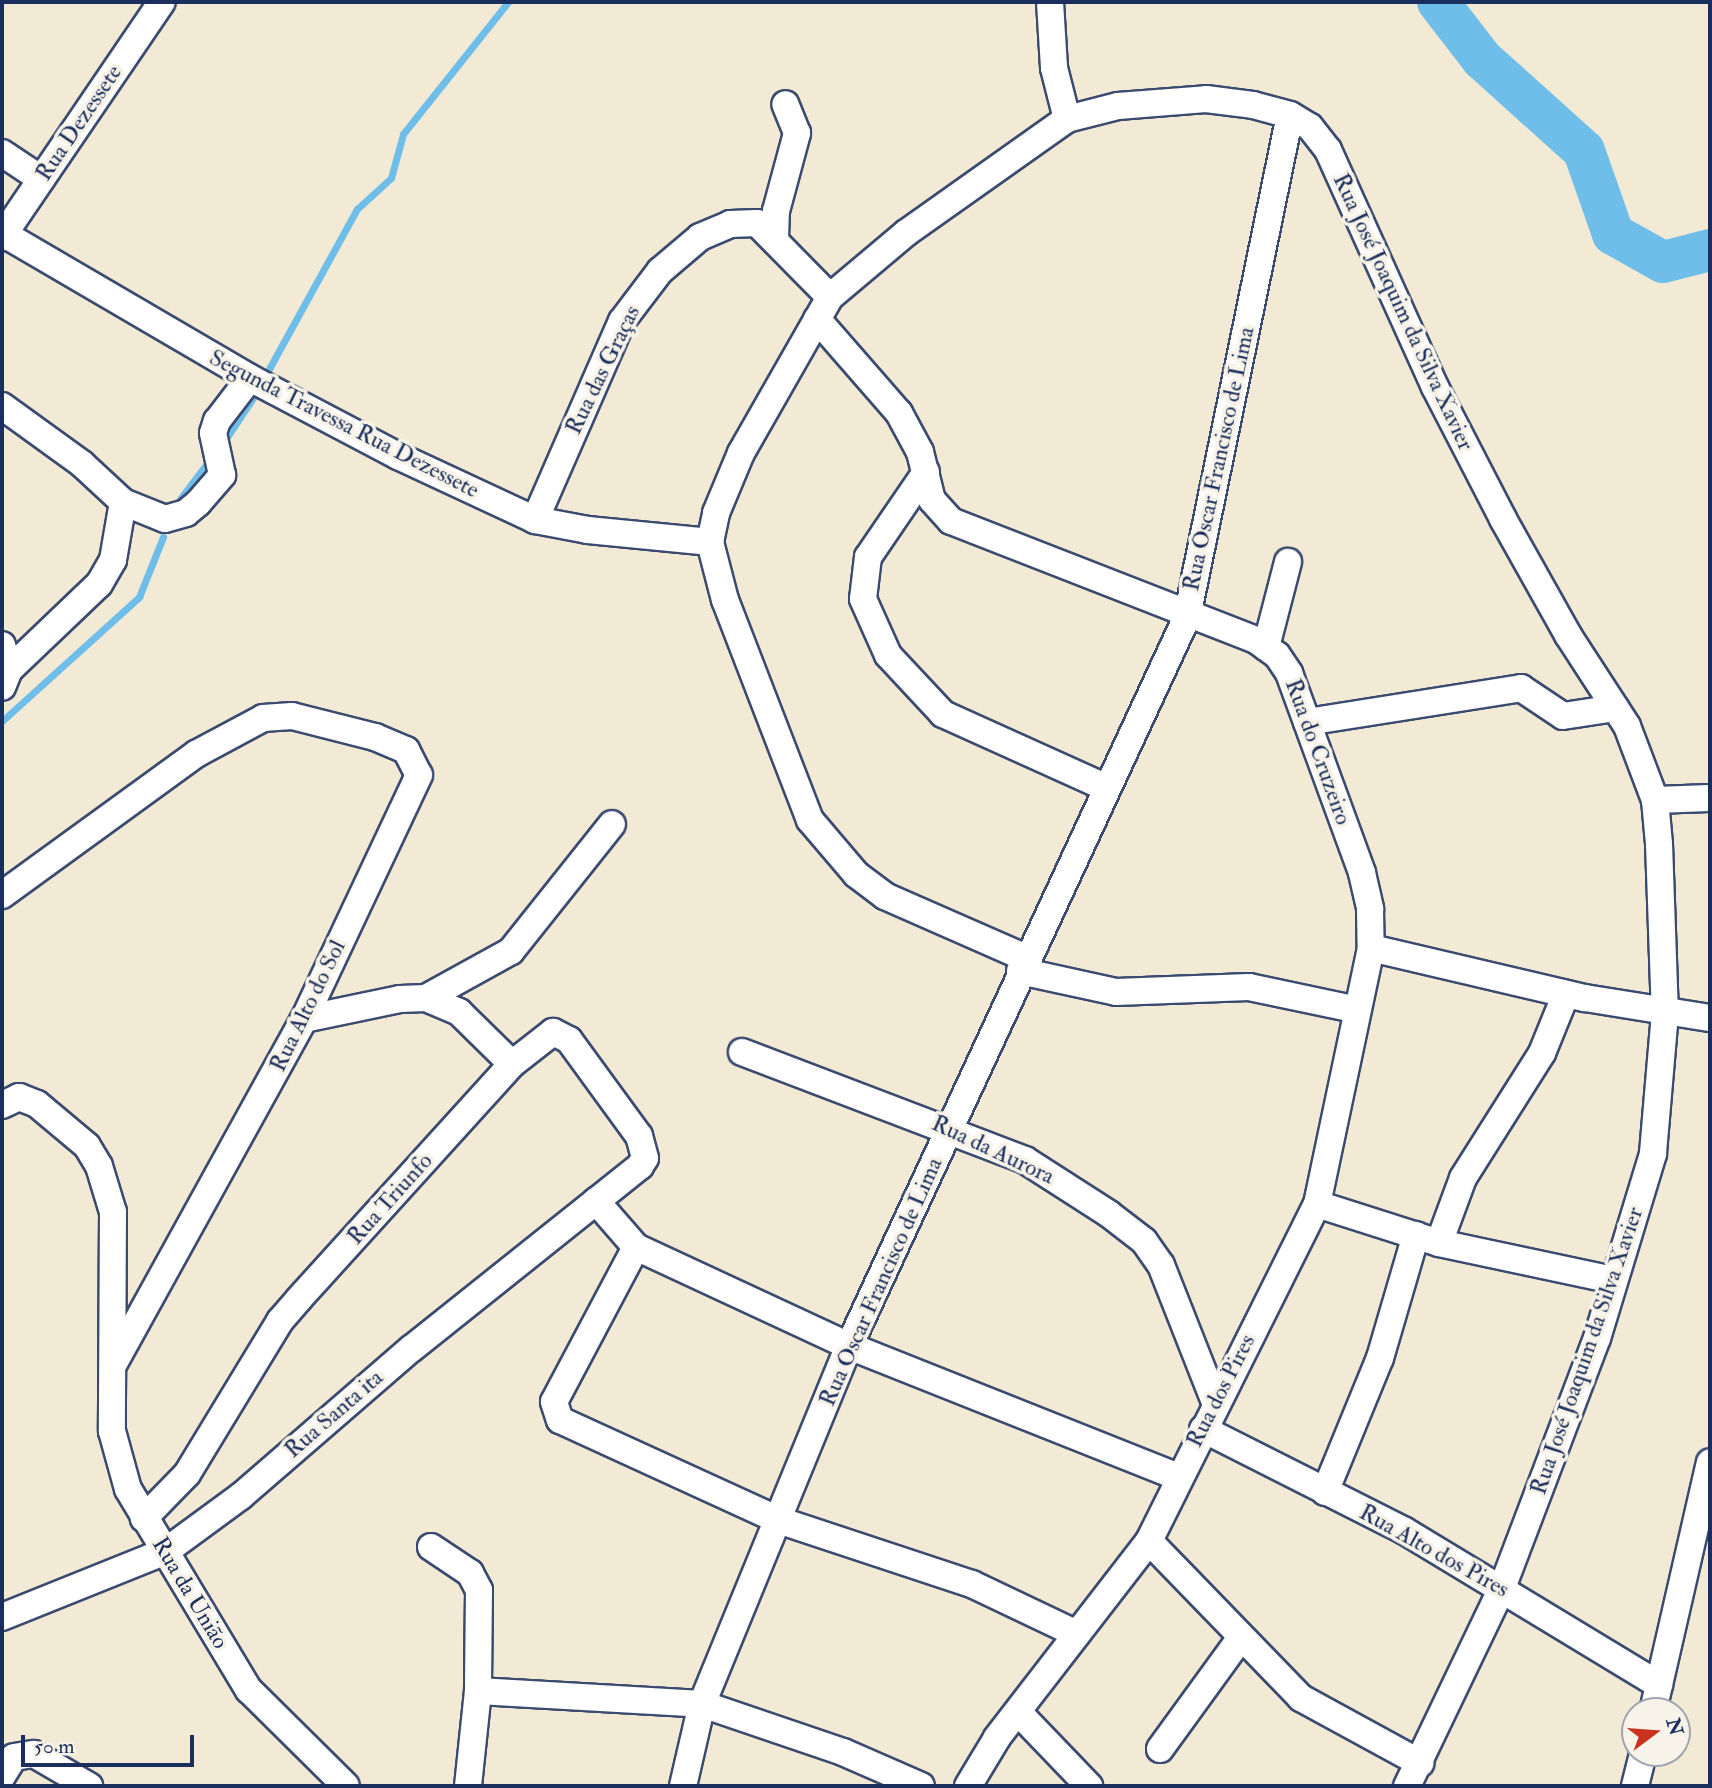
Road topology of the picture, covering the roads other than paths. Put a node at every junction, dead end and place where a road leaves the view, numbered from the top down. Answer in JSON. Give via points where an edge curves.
{"nodes":[{"id":1,"x":1050,"y":2,"type":"edge"},
{"id":2,"x":155,"y":4,"type":"edge"},
{"id":3,"x":785,"y":104,"type":"dead end"},
{"id":4,"x":1290,"y":115,"type":"junction"},
{"id":5,"x":1067,"y":119,"type":"junction"},
{"id":6,"x":2,"y":153,"type":"edge"},
{"id":7,"x":41,"y":179,"type":"junction"},
{"id":8,"x":3,"y":236,"type":"edge"},
{"id":9,"x":775,"y":238,"type":"junction"},
{"id":10,"x":823,"y":308,"type":"junction"},
{"id":11,"x":259,"y":383,"type":"junction"},
{"id":12,"x":2,"y":406,"type":"edge"},
{"id":13,"x":926,"y":472,"type":"junction"},
{"id":14,"x":122,"y":502,"type":"junction"},
{"id":15,"x":535,"y":520,"type":"junction"},
{"id":16,"x":710,"y":542,"type":"junction"},
{"id":17,"x":1287,"y":562,"type":"dead end"},
{"id":18,"x":1187,"y":617,"type":"junction"},
{"id":19,"x":1266,"y":648,"type":"junction"},
{"id":20,"x":4,"y":667,"type":"edge"},
{"id":21,"x":1615,"y":708,"type":"junction"},
{"id":22,"x":1307,"y":722,"type":"junction"},
{"id":23,"x":1107,"y":788,"type":"junction"},
{"id":24,"x":1710,"y":797,"type":"edge"},
{"id":25,"x":1654,"y":800,"type":"junction"},
{"id":26,"x":612,"y":824,"type":"dead end"},
{"id":27,"x":2,"y":895,"type":"edge"},
{"id":28,"x":1371,"y":948,"type":"junction"},
{"id":29,"x":1023,"y":965,"type":"junction"},
{"id":30,"x":1566,"y":994,"type":"junction"},
{"id":31,"x":426,"y":999,"type":"junction"},
{"id":32,"x":1358,"y":1010,"type":"junction"},
{"id":33,"x":1665,"y":1013,"type":"junction"},
{"id":34,"x":1710,"y":1018,"type":"edge"},
{"id":35,"x":304,"y":1019,"type":"junction"},
{"id":36,"x":742,"y":1052,"type":"dead end"},
{"id":37,"x":512,"y":1064,"type":"junction"},
{"id":38,"x":2,"y":1105,"type":"edge"},
{"id":39,"x":951,"y":1128,"type":"junction"},
{"id":40,"x":640,"y":1166,"type":"joint"},
{"id":41,"x":596,"y":1201,"type":"junction"},
{"id":42,"x":1317,"y":1204,"type":"junction"},
{"id":43,"x":1427,"y":1239,"type":"junction"},
{"id":44,"x":636,"y":1247,"type":"junction"},
{"id":45,"x":1613,"y":1280,"type":"junction"},
{"id":46,"x":849,"y":1346,"type":"junction"},
{"id":47,"x":115,"y":1361,"type":"junction"},
{"id":48,"x":1215,"y":1402,"type":"junction"},
{"id":49,"x":1203,"y":1429,"type":"junction"},
{"id":50,"x":1710,"y":1462,"type":"edge"},
{"id":51,"x":1178,"y":1477,"type":"junction"},
{"id":52,"x":1325,"y":1492,"type":"junction"},
{"id":53,"x":144,"y":1518,"type":"junction"},
{"id":54,"x":778,"y":1520,"type":"junction"},
{"id":55,"x":1149,"y":1541,"type":"junction"},
{"id":56,"x":431,"y":1547,"type":"dead end"},
{"id":57,"x":166,"y":1551,"type":"junction"},
{"id":58,"x":1502,"y":1588,"type":"junction"},
{"id":59,"x":2,"y":1617,"type":"edge"},
{"id":60,"x":1077,"y":1634,"type":"junction"},
{"id":61,"x":1240,"y":1639,"type":"junction"},
{"id":62,"x":1659,"y":1685,"type":"junction"},
{"id":63,"x":478,"y":1691,"type":"junction"},
{"id":64,"x":1656,"y":1697,"type":"edge"},
{"id":65,"x":702,"y":1704,"type":"junction"},
{"id":66,"x":1018,"y":1712,"type":"junction"},
{"id":67,"x":1160,"y":1749,"type":"dead end"},
{"id":68,"x":1420,"y":1763,"type":"junction"},
{"id":69,"x":1640,"y":1767,"type":"edge"},
{"id":70,"x":2,"y":1776,"type":"edge"},
{"id":71,"x":89,"y":1786,"type":"edge"},
{"id":72,"x":346,"y":1786,"type":"edge"},
{"id":73,"x":468,"y":1786,"type":"edge"},
{"id":74,"x":683,"y":1786,"type":"edge"},
{"id":75,"x":921,"y":1786,"type":"edge"},
{"id":76,"x":968,"y":1786,"type":"edge"},
{"id":77,"x":1089,"y":1786,"type":"edge"},
{"id":78,"x":1407,"y":1786,"type":"edge"},
{"id":79,"x":1635,"y":1786,"type":"edge"}],
"edges":[{"from":1,"to":5,"type":"street","via":[[1054,68]]},
{"from":2,"to":7,"type":"street","name":"Rua Dezessete"},
{"from":3,"to":9,"type":"street","via":[[797,133],[776,211]]},
{"from":4,"to":5,"type":"street","name":"Rua José Joaquim da Silva Xavier","via":[[1206,99],[1118,106]]},
{"from":4,"to":18,"type":"street","name":"Rua Oscar Francisco de Lima"},
{"from":4,"to":21,"type":"street","name":"Rua José Joaquim da Silva Xavier","via":[[1310,127],[1328,150],[1435,387],[1529,565]]},
{"from":5,"to":10,"type":"street","name":"Rua José Joaquim da Silva Xavier","via":[[906,233]]},
{"from":6,"to":7,"type":"street"},
{"from":7,"to":8,"type":"street","name":"Rua Dezessete"},
{"from":8,"to":11,"type":"street","name":"Segunda Travessa Rua Dezessete"},
{"from":9,"to":10,"type":"street","name":"Rua das Graças"},
{"from":9,"to":15,"type":"street","name":"Rua das Graças","via":[[757,223],[730,224],[700,237],[660,271],[622,321]]},
{"from":10,"to":13,"type":"street","name":"Rua das Graças","via":[[899,413]]},
{"from":10,"to":16,"type":"street","name":"Rua José Joaquim da Silva Xavier","via":[[741,453],[716,513]]},
{"from":11,"to":14,"type":"street","via":[[217,421],[222,475],[186,513],[164,519]]},
{"from":11,"to":15,"type":"street","name":"Segunda Travessa Rua Dezessete","via":[[398,456]]},
{"from":12,"to":14,"type":"street","via":[[82,464]]},
{"from":13,"to":18,"type":"street","name":"Rua do Cruzeiro","via":[[932,500],[951,521]]},
{"from":13,"to":23,"type":"street","via":[[868,556],[863,598],[888,655],[943,714]]},
{"from":14,"to":20,"type":"street","via":[[113,560],[99,584]]},
{"from":15,"to":16,"type":"street","name":"Segunda Travessa Rua Dezessete"},
{"from":16,"to":29,"type":"street","via":[[754,679],[810,820],[856,874],[886,896]]},
{"from":17,"to":19,"type":"street"},
{"from":18,"to":19,"type":"street","name":"Rua do Cruzeiro"},
{"from":18,"to":23,"type":"street","name":"Rua Oscar Francisco de Lima"},
{"from":19,"to":22,"type":"street","name":"Rua do Cruzeiro","via":[[1289,673]]},
{"from":21,"to":22,"type":"street","via":[[1563,716],[1521,688]]},
{"from":21,"to":25,"type":"street","name":"Rua José Joaquim da Silva Xavier","via":[[1643,761]]},
{"from":22,"to":28,"type":"street","name":"Rua do Cruzeiro","via":[[1362,873],[1370,909]]},
{"from":23,"to":29,"type":"street","name":"Rua Oscar Francisco de Lima"},
{"from":24,"to":25,"type":"street"},
{"from":25,"to":33,"type":"street","name":"Rua José Joaquim da Silva Xavier"},
{"from":26,"to":31,"type":"street","via":[[510,951]]},
{"from":27,"to":35,"type":"street","name":"Rua Alto do Sol","via":[[197,754],[263,718],[292,716],[406,750],[419,775]]},
{"from":28,"to":30,"type":"street"},
{"from":28,"to":32,"type":"street","name":"Rua dos Pires"},
{"from":29,"to":32,"type":"street","via":[[1115,992],[1249,987]]},
{"from":29,"to":39,"type":"street","name":"Rua Oscar Francisco de Lima"},
{"from":30,"to":33,"type":"street"},
{"from":30,"to":43,"type":"street","via":[[1542,1054]]},
{"from":31,"to":35,"type":"street","via":[[400,999]]},
{"from":31,"to":37,"type":"street","via":[[459,1012]]},
{"from":32,"to":42,"type":"street","name":"Rua dos Pires"},
{"from":33,"to":34,"type":"street"},
{"from":33,"to":45,"type":"street","name":"Rua José Joaquim da Silva Xavier","via":[[1653,1154]]},
{"from":35,"to":47,"type":"street","name":"Rua Alto do Sol"},
{"from":36,"to":39,"type":"street","name":"Rua da Aurora"},
{"from":37,"to":40,"type":"street","name":"Rua Triunfo","via":[[553,1032],[569,1040],[639,1136],[645,1158]]},
{"from":37,"to":53,"type":"street","name":"Rua Triunfo","via":[[280,1321],[187,1474]]},
{"from":38,"to":47,"type":"street","name":"Rua da União","via":[[19,1097],[37,1104],[87,1146],[100,1166],[113,1212]]},
{"from":39,"to":46,"type":"street","name":"Rua Oscar Francisco de Lima"},
{"from":39,"to":48,"type":"street","name":"Rua da Aurora","via":[[1026,1160],[1144,1241],[1161,1265]]},
{"from":40,"to":41,"type":"street","name":"Rua Santa ita"},
{"from":41,"to":44,"type":"street"},
{"from":41,"to":57,"type":"street","name":"Rua Santa ita","via":[[411,1349],[241,1496]]},
{"from":42,"to":43,"type":"street"},
{"from":42,"to":48,"type":"street","name":"Rua dos Pires"},
{"from":43,"to":45,"type":"street"},
{"from":43,"to":52,"type":"street"},
{"from":44,"to":46,"type":"street"},
{"from":44,"to":54,"type":"street","via":[[554,1402],[555,1411],[573,1430]]},
{"from":45,"to":58,"type":"street","name":"Rua José Joaquim da Silva Xavier","via":[[1597,1338]]},
{"from":46,"to":51,"type":"street"},
{"from":46,"to":54,"type":"street","name":"Rua Oscar Francisco de Lima"},
{"from":47,"to":53,"type":"street","name":"Rua da União","via":[[112,1431],[128,1489]]},
{"from":48,"to":49,"type":"street","name":"Rua dos Pires"},
{"from":49,"to":51,"type":"street","name":"Rua dos Pires"},
{"from":49,"to":52,"type":"street","name":"Rua Alto dos Pires"},
{"from":50,"to":62,"type":"street"},
{"from":51,"to":55,"type":"street","name":"Rua dos Pires"},
{"from":52,"to":58,"type":"street","name":"Rua Alto dos Pires","via":[[1405,1531]]},
{"from":53,"to":57,"type":"street","name":"Rua da União"},
{"from":54,"to":60,"type":"street","via":[[972,1584]]},
{"from":54,"to":65,"type":"street","name":"Rua Oscar Francisco de Lima"},
{"from":55,"to":60,"type":"street","name":"Rua dos Pires"},
{"from":55,"to":61,"type":"street"},
{"from":56,"to":63,"type":"street","via":[[470,1573],[479,1590]]},
{"from":57,"to":59,"type":"street","name":"Rua Santa ita"},
{"from":57,"to":72,"type":"street","name":"Rua da União","via":[[249,1690]]},
{"from":58,"to":62,"type":"street","name":"Rua Alto dos Pires"},
{"from":58,"to":68,"type":"street","name":"Rua José Joaquim da Silva Xavier"},
{"from":60,"to":66,"type":"street","name":"Rua dos Pires"},
{"from":61,"to":67,"type":"street"},
{"from":61,"to":68,"type":"street","via":[[1301,1698]]},
{"from":62,"to":64,"type":"street"},
{"from":63,"to":65,"type":"street"},
{"from":63,"to":73,"type":"street"},
{"from":65,"to":74,"type":"street","name":"Rua Oscar Francisco de Lima"},
{"from":65,"to":75,"type":"street","via":[[844,1752]]},
{"from":66,"to":76,"type":"street","name":"Rua dos Pires"},
{"from":66,"to":77,"type":"street"},
{"from":68,"to":78,"type":"street","name":"Rua José Joaquim da Silva Xavier"},
{"from":69,"to":79,"type":"street"},
{"from":70,"to":71,"type":"street","via":[[14,1757],[34,1754]]}]}
